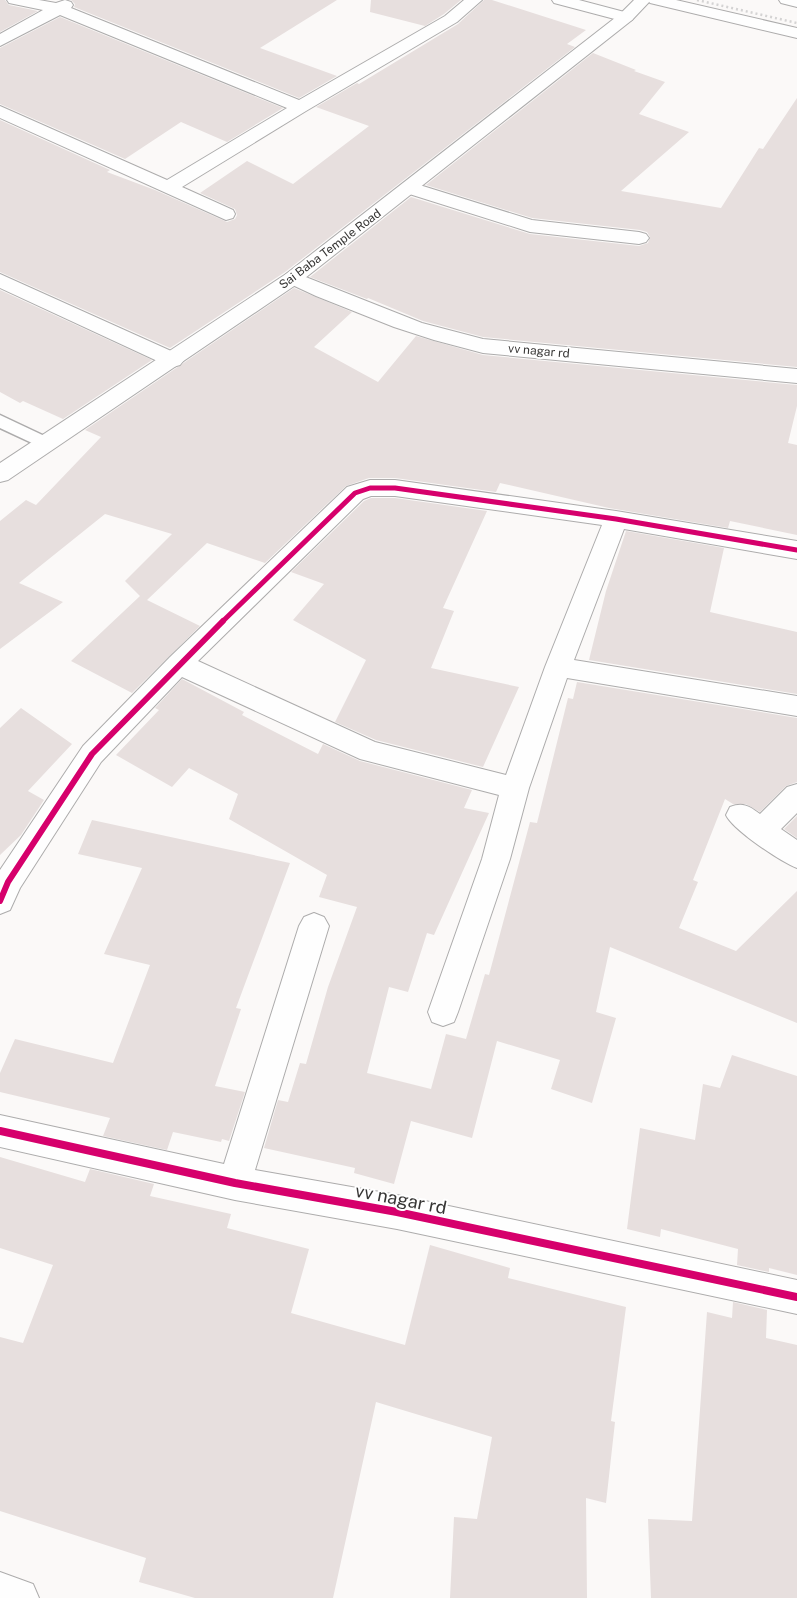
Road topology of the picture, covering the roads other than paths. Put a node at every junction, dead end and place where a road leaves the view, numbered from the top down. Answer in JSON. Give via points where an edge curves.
{"nodes":[{"id":1,"x":15,"y":0,"type":"edge"},
{"id":2,"x":474,"y":0,"type":"edge"},
{"id":3,"x":560,"y":0,"type":"edge"},
{"id":4,"x":643,"y":0,"type":"edge"},
{"id":5,"x":656,"y":0,"type":"edge"},
{"id":6,"x":787,"y":0,"type":"edge"},
{"id":7,"x":797,"y":2,"type":"edge"},
{"id":8,"x":66,"y":5,"type":"edge"},
{"id":9,"x":626,"y":17,"type":"junction"},
{"id":10,"x":797,"y":33,"type":"edge"},
{"id":11,"x":0,"y":41,"type":"edge"},
{"id":12,"x":300,"y":107,"type":"junction"},
{"id":13,"x":0,"y":111,"type":"edge"},
{"id":14,"x":168,"y":188,"type":"junction"},
{"id":15,"x":410,"y":188,"type":"junction"},
{"id":16,"x":226,"y":214,"type":"dead end"},
{"id":17,"x":639,"y":238,"type":"dead end"},
{"id":18,"x":293,"y":278,"type":"junction"},
{"id":19,"x":0,"y":280,"type":"edge"},
{"id":20,"x":173,"y":360,"type":"junction"},
{"id":21,"x":797,"y":376,"type":"edge"},
{"id":22,"x":0,"y":422,"type":"edge"},
{"id":23,"x":47,"y":444,"type":"junction"},
{"id":24,"x":0,"y":474,"type":"edge"},
{"id":25,"x":616,"y":519,"type":"junction"},
{"id":26,"x":797,"y":550,"type":"edge"},
{"id":27,"x":180,"y":664,"type":"junction"},
{"id":28,"x":558,"y":667,"type":"junction"},
{"id":29,"x":797,"y":706,"type":"edge"},
{"id":30,"x":515,"y":788,"type":"junction"},
{"id":31,"x":797,"y":795,"type":"edge"},
{"id":32,"x":797,"y":856,"type":"edge"},
{"id":33,"x":3,"y":886,"type":"edge"},
{"id":34,"x":314,"y":926,"type":"dead end"},
{"id":35,"x":443,"y":1012,"type":"dead end"},
{"id":36,"x":0,"y":1130,"type":"edge"},
{"id":37,"x":235,"y":1183,"type":"junction"},
{"id":38,"x":797,"y":1297,"type":"edge"},
{"id":39,"x":0,"y":1592,"type":"edge"},
{"id":40,"x":19,"y":1598,"type":"edge"}],
"edges":[{"from":1,"to":8,"type":"main road"},
{"from":2,"to":12,"type":"main road","via":[[451,19]]},
{"from":3,"to":9,"type":"main road"},
{"from":4,"to":9,"type":"main road","name":"Sai Baba Temple Road"},
{"from":5,"to":10,"type":"main road"},
{"from":6,"to":7,"type":"main road"},
{"from":8,"to":11,"type":"main road"},
{"from":8,"to":12,"type":"main road"},
{"from":9,"to":15,"type":"main road","name":"Sai Baba Temple Road"},
{"from":12,"to":14,"type":"main road"},
{"from":13,"to":14,"type":"main road"},
{"from":14,"to":16,"type":"main road"},
{"from":15,"to":17,"type":"main road","via":[[530,226]]},
{"from":15,"to":18,"type":"main road","name":"Sai Baba Temple Road"},
{"from":18,"to":20,"type":"main road","name":"Sai Baba Temple Road"},
{"from":18,"to":21,"type":"main road","name":"vv nagar rd","via":[[423,330],[482,346]]},
{"from":19,"to":20,"type":"main road"},
{"from":20,"to":23,"type":"main road","name":"Sai Baba Temple Road"},
{"from":22,"to":23,"type":"lane"},
{"from":23,"to":24,"type":"main road","name":"Sai Baba Temple Road"},
{"from":25,"to":26,"type":"main road"},
{"from":25,"to":27,"type":"main road","via":[[395,488],[370,488],[355,493]]},
{"from":25,"to":28,"type":"main road"},
{"from":27,"to":30,"type":"main road","via":[[369,750]]},
{"from":27,"to":33,"type":"main road","via":[[92,754]]},
{"from":28,"to":29,"type":"main road"},
{"from":28,"to":30,"type":"main road"},
{"from":30,"to":35,"type":"main road","via":[[496,859]]},
{"from":31,"to":32,"type":"main road","via":[[750,823]]},
{"from":34,"to":37,"type":"main road"},
{"from":36,"to":37,"type":"main road","name":"vv nagar rd"},
{"from":37,"to":38,"type":"main road","name":"vv nagar rd","via":[[397,1212]]},
{"from":39,"to":40,"type":"main road"}]}
